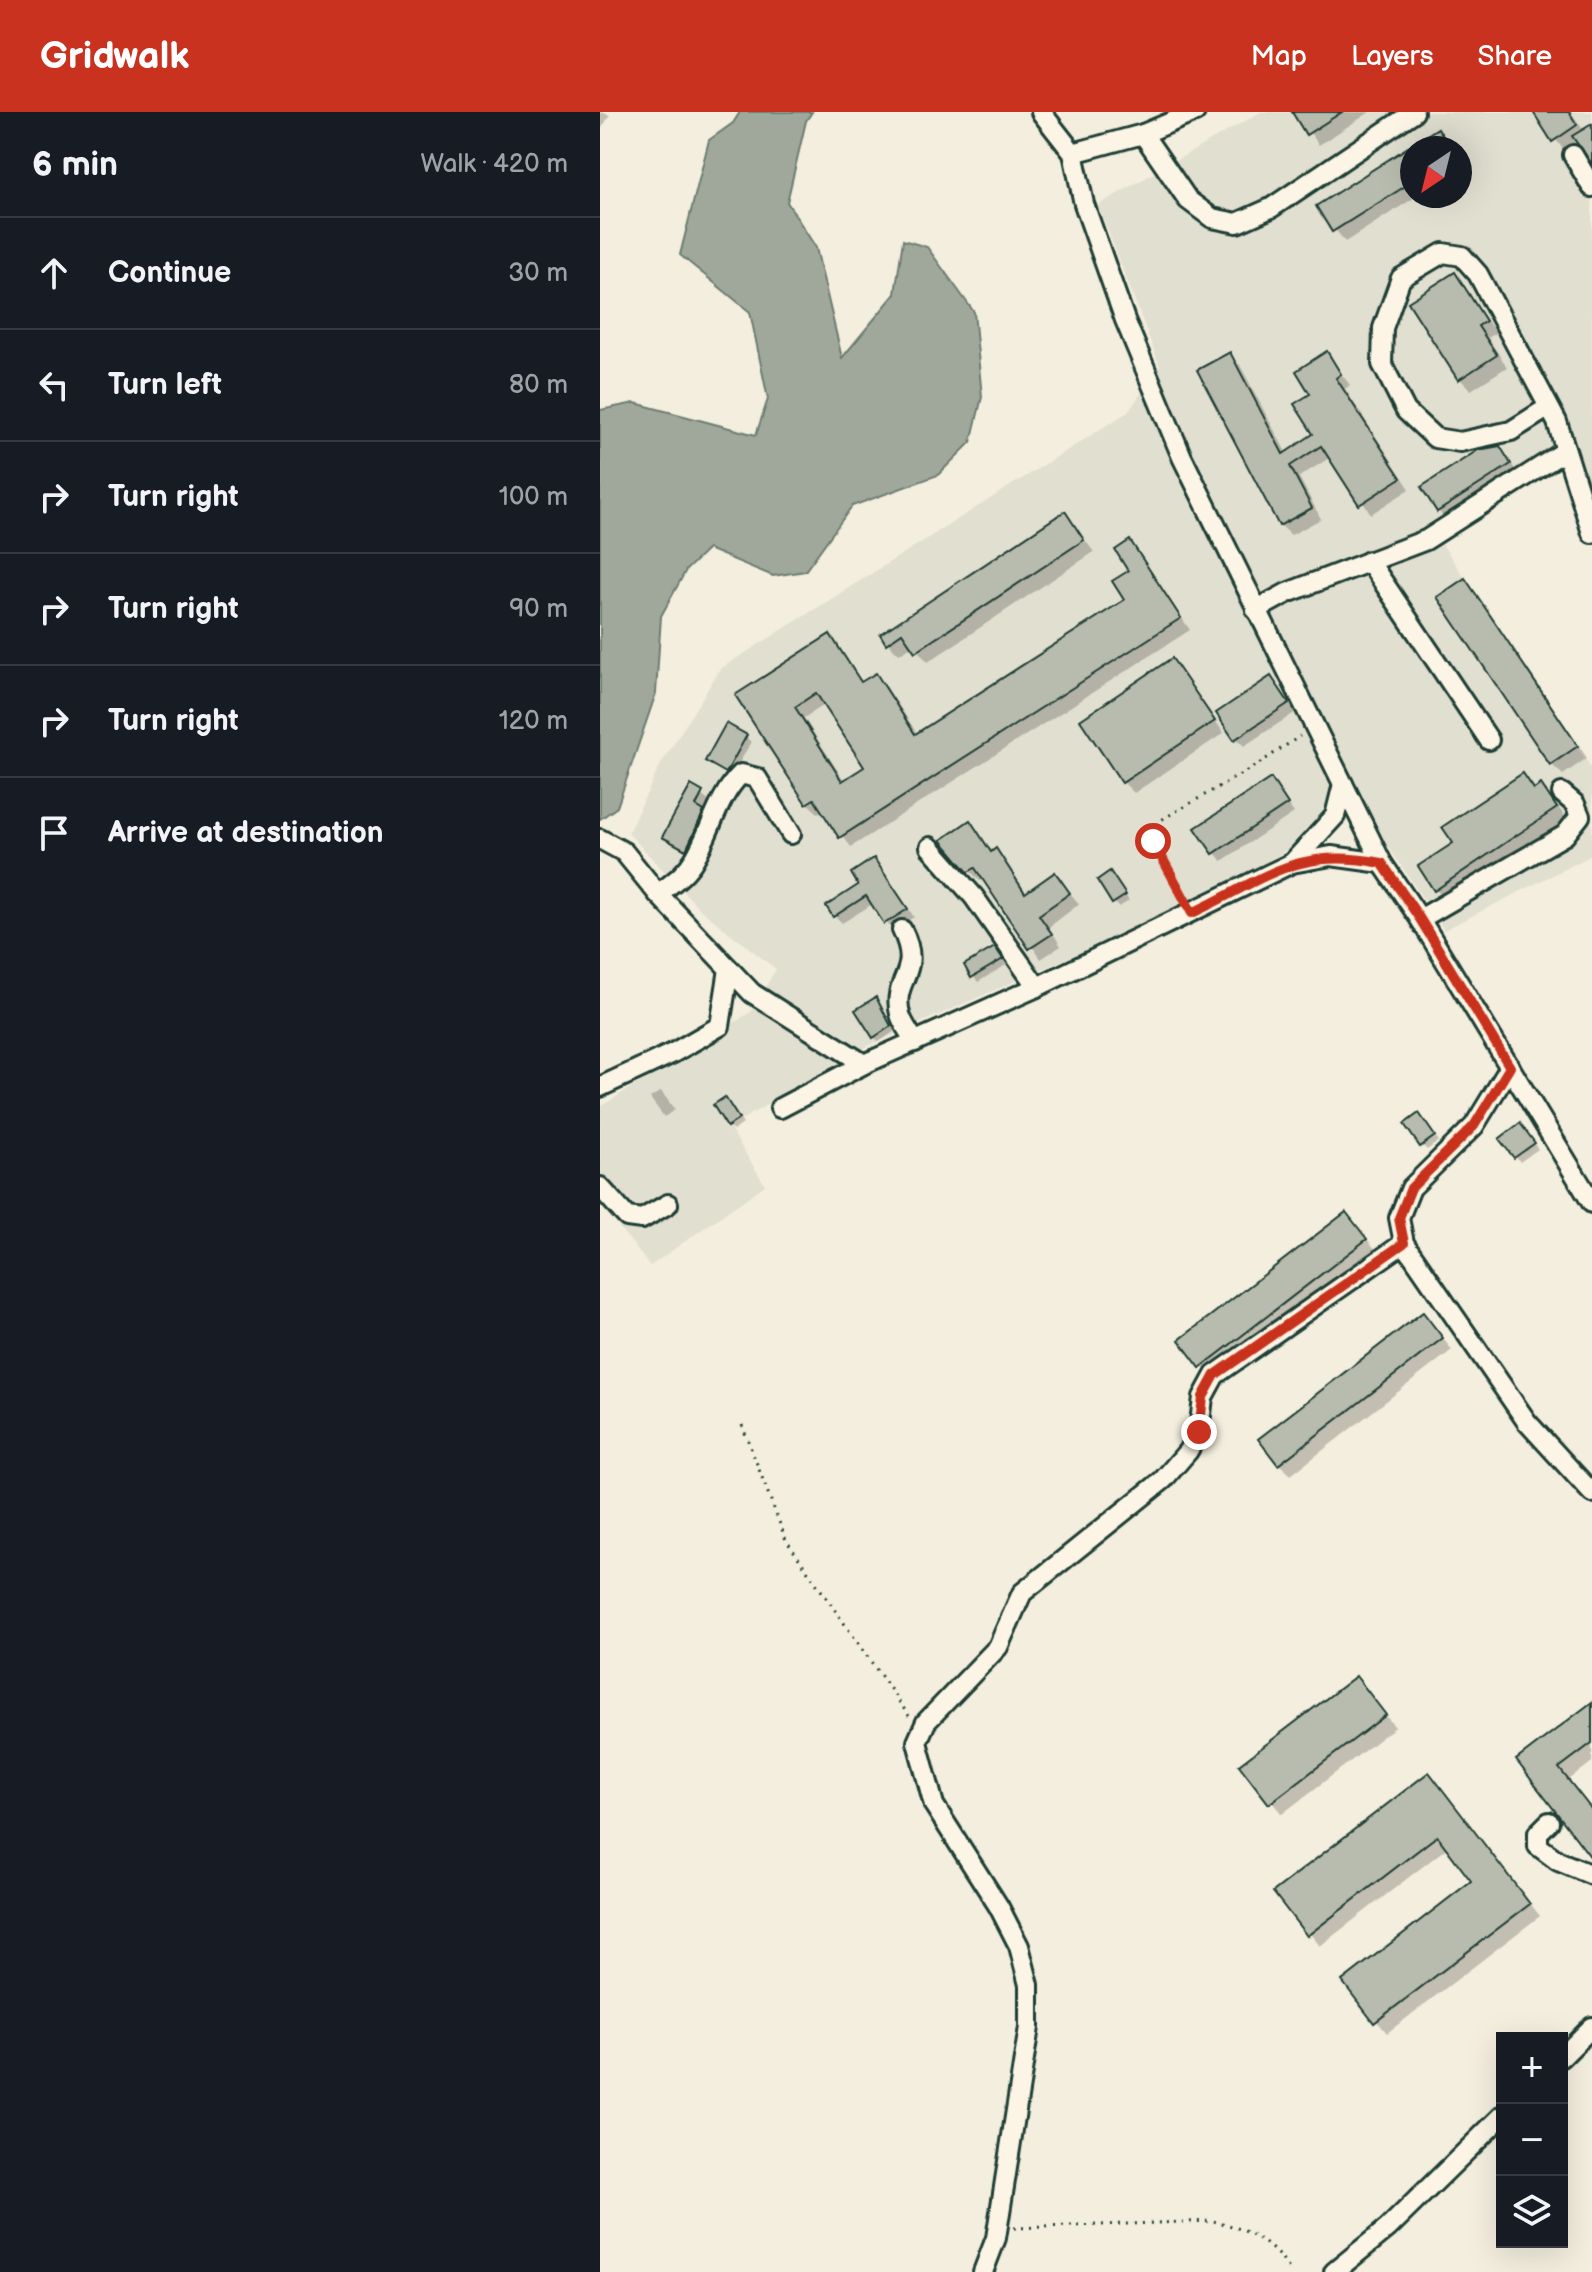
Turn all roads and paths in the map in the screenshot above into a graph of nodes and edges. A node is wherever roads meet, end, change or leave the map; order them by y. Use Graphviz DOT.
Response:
graph roads {
  1 [pos="1041,112"];
  2 [pos="1195,112"];
  3 [pos="1414,112"];
  4 [pos="1143,134"];
  5 [pos="1073,153"];
  6 [pos="1573,155"];
  7 [pos="1592,187"];
  8 [pos="1549,407"];
  9 [pos="1565,451"];
  10 [pos="1592,533"];
  11 [pos="1369,561"];
  12 [pos="1256,610"];
  13 [pos="1311,717"];
  14 [pos="1489,740"];
  15 [pos="1343,784"];
  16 [pos="1562,793"];
  17 [pos="791,834"];
  18 [pos="600,839"];
  19 [pos="930,847"];
  20 [pos="1292,863"];
  21 [pos="1382,863"];
  22 [pos="658,894"];
  23 [pos="1192,913"];
  24 [pos="1420,919"];
  25 [pos="902,930"];
  26 [pos="729,969"];
  27 [pos="1037,987"];
  28 [pos="915,1042"];
  29 [pos="864,1064"];
  30 [pos="1510,1067"];
  31 [pos="600,1087"];
  32 [pos="780,1108"];
  33 [pos="600,1187"];
  34 [pos="1592,1203"];
  35 [pos="668,1204"];
  36 [pos="1404,1243"];
  37 [pos="742,1425"];
  38 [pos="1592,1493"];
  39 [pos="917,1742"];
  40 [pos="1549,1822"];
  41 [pos="1592,1875"];
  42 [pos="1592,2027"];
  43 [pos="1568,2051"];
  44 [pos="1496,2122"];
  45 [pos="996,2238"];
  46 [pos="983,2272"];
  47 [pos="1291,2272"];
  48 [pos="1334,2272"];
  1 -- 5 [label="street"];
  2 -- 4 [label="street"];
  3 -- 4 [label="street"];
  4 -- 5 [label="street"];
  5 -- 12 [label="street"];
  6 -- 7 [label="street"];
  8 -- 8 [label="street"];
  8 -- 9 [label="street"];
  9 -- 10 [label="street"];
  9 -- 11 [label="street"];
  11 -- 12 [label="street"];
  11 -- 14 [label="street"];
  12 -- 13 [label="street"];
  13 -- 15 [label="street"];
  13 -- 23 [label="path"];
  15 -- 20 [label="street"];
  15 -- 21 [label="street"];
  16 -- 24 [label="street"];
  17 -- 22 [label="street"];
  18 -- 22 [label="street"];
  19 -- 27 [label="street"];
  20 -- 21 [label="street"];
  20 -- 23 [label="street"];
  21 -- 24 [label="street"];
  22 -- 26 [label="street"];
  23 -- 27 [label="street"];
  24 -- 30 [label="street"];
  25 -- 28 [label="street"];
  26 -- 29 [label="street"];
  26 -- 31 [label="street"];
  27 -- 28 [label="street"];
  28 -- 29 [label="street"];
  29 -- 32 [label="street"];
  30 -- 34 [label="street"];
  30 -- 36 [label="street"];
  33 -- 35 [label="street"];
  36 -- 38 [label="street"];
  36 -- 39 [label="street"];
  37 -- 39 [label="path"];
  39 -- 45 [label="street"];
  40 -- 41 [label="street"];
  42 -- 43 [label="street"];
  44 -- 48 [label="street"];
  45 -- 46 [label="street"];
  45 -- 47 [label="path"];
}
